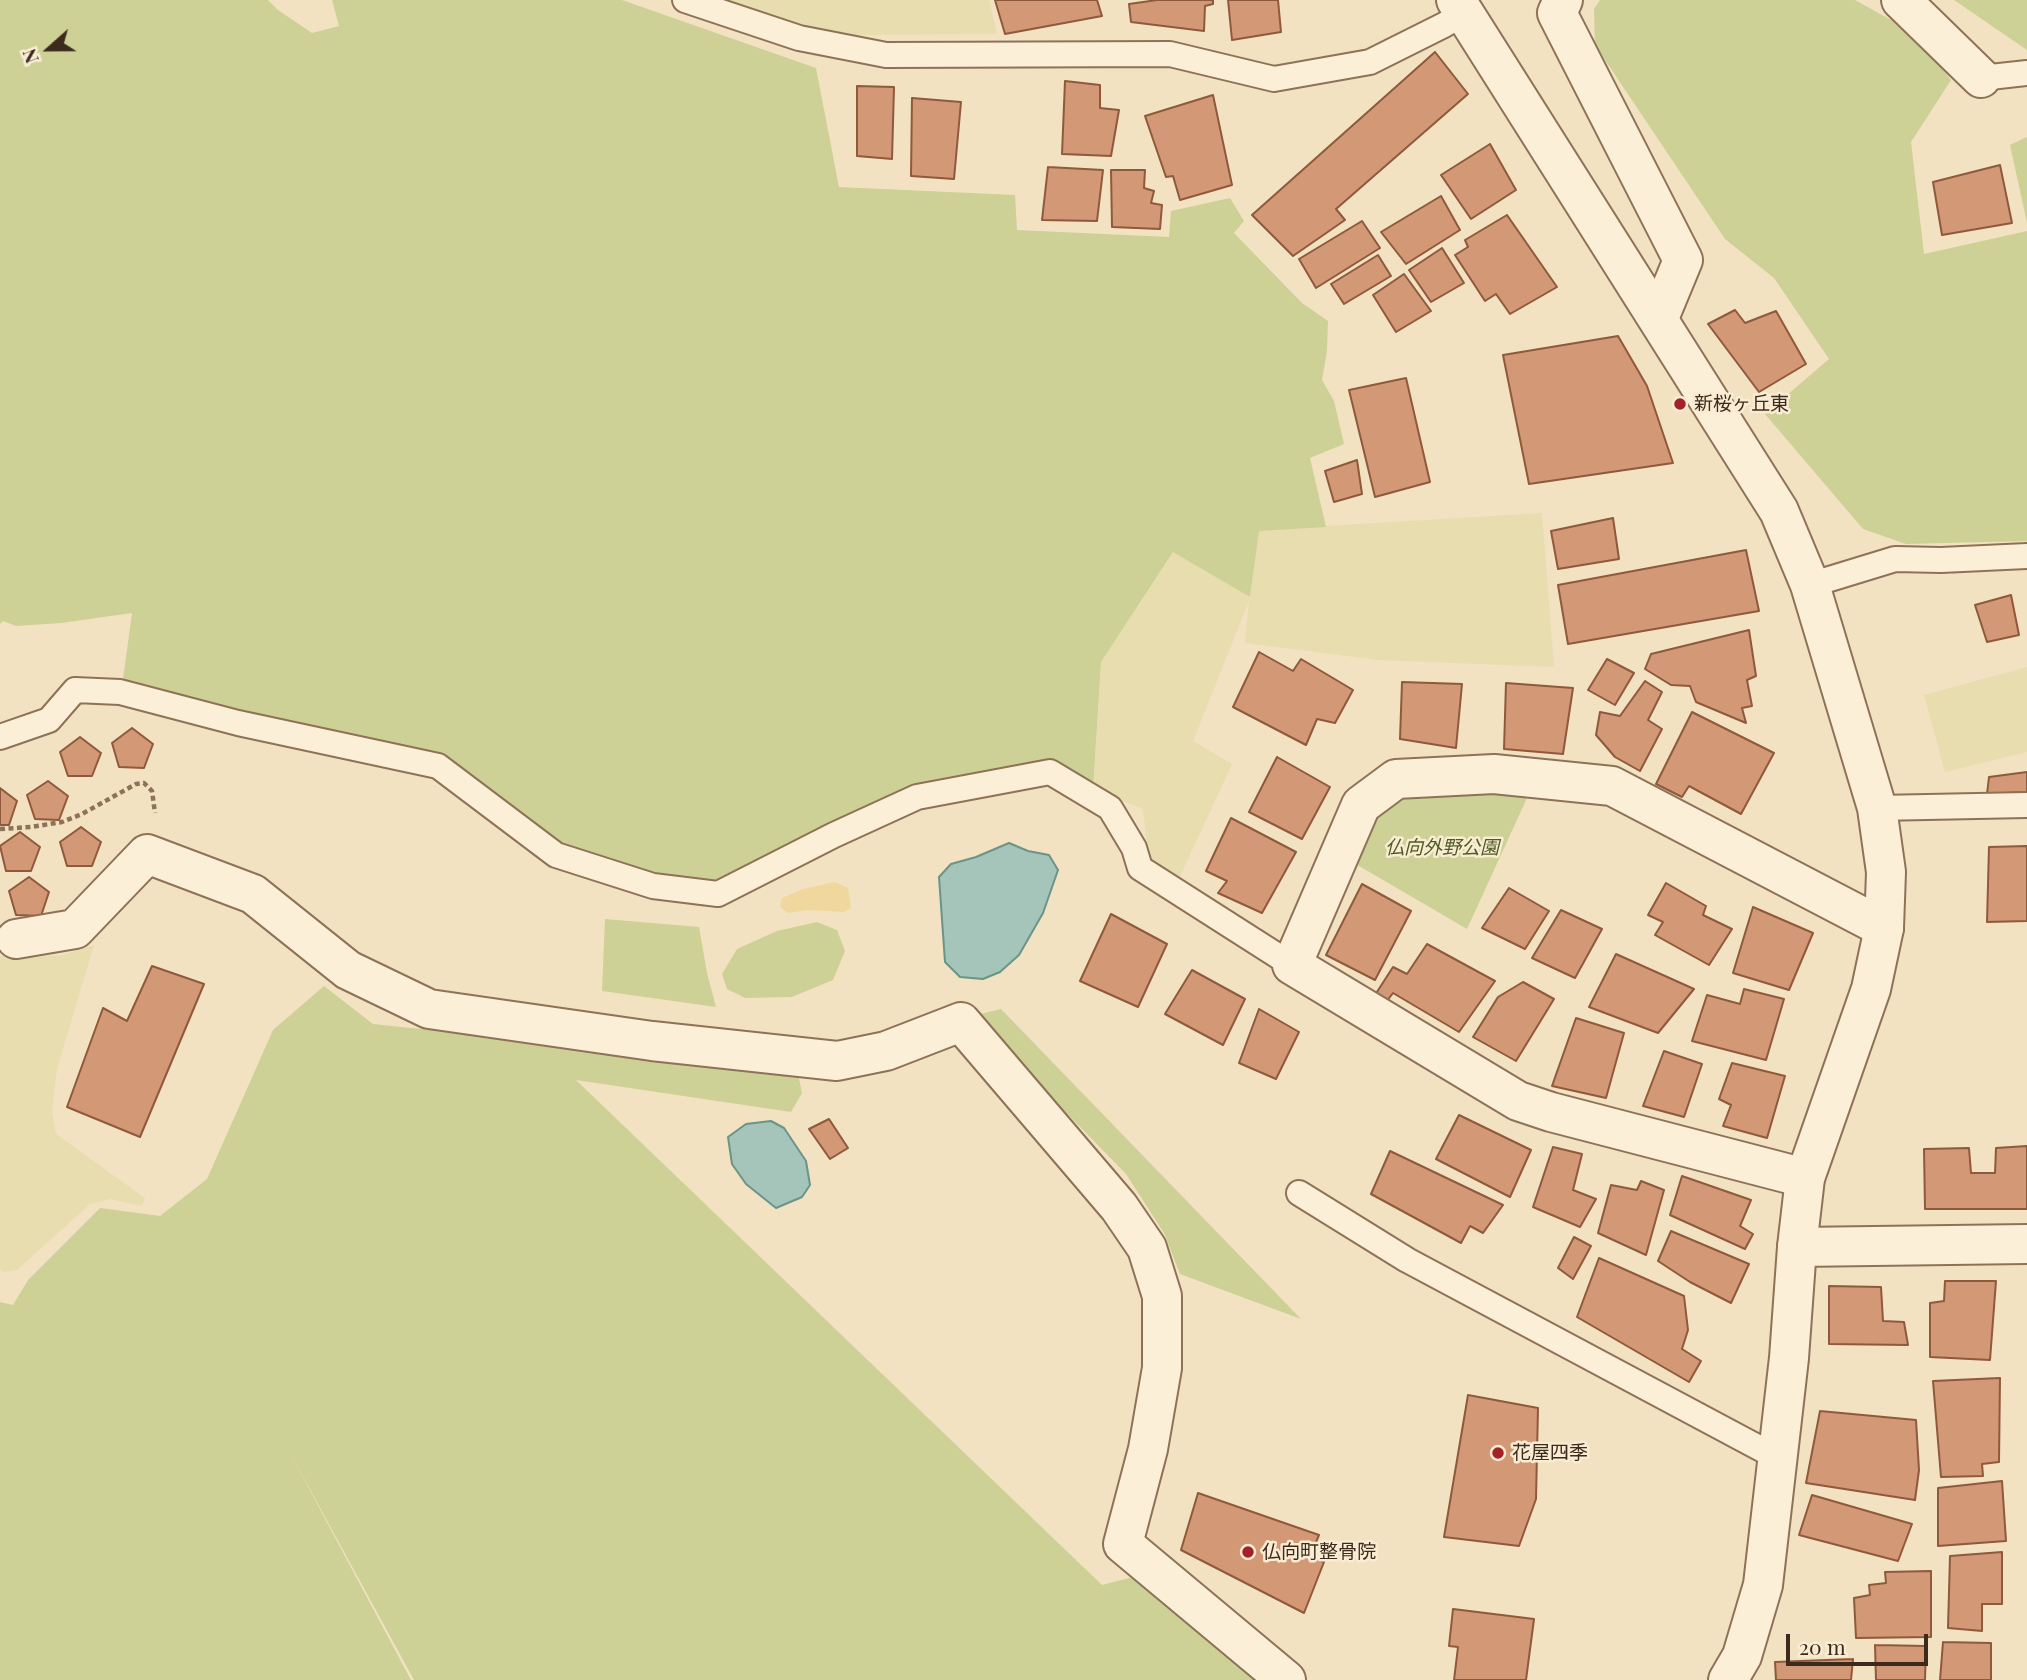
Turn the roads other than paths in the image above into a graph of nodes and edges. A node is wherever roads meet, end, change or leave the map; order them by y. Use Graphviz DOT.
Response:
graph roads {
  1 [pos="685,0"];
  2 [pos="1563,0"];
  3 [pos="1902,0"];
  4 [pos="1460,6"];
  5 [pos="2027,73"];
  6 [pos="1981,78"];
  7 [pos="1659,318"];
  8 [pos="2027,556"];
  9 [pos="1810,585"];
  10 [pos="0,737"];
  11 [pos="2027,805"];
  12 [pos="1877,808"];
  13 [pos="1884,928"];
  14 [pos="16,939"];
  15 [pos="1292,965"];
  16 [pos="1805,1178"];
  17 [pos="1299,1193"];
  18 [pos="2027,1244"];
  19 [pos="1797,1247"];
  20 [pos="1778,1458"];
  21 [pos="1286,1680"];
  22 [pos="1728,1680"];
  1 -- 4 [label="lane"];
  2 -- 7 [label="street"];
  3 -- 6 [label="street"];
  4 -- 7 [label="street"];
  5 -- 6 [label="lane"];
  7 -- 9 [label="street"];
  8 -- 9 [label="lane"];
  9 -- 12 [label="street"];
  10 -- 15 [label="lane"];
  11 -- 12 [label="lane"];
  12 -- 13 [label="street"];
  13 -- 15 [label="street"];
  13 -- 16 [label="street"];
  14 -- 21 [label="street"];
  15 -- 16 [label="street"];
  16 -- 19 [label="street"];
  17 -- 20 [label="lane"];
  18 -- 19 [label="street"];
  19 -- 20 [label="street"];
  20 -- 22 [label="street"];
}
